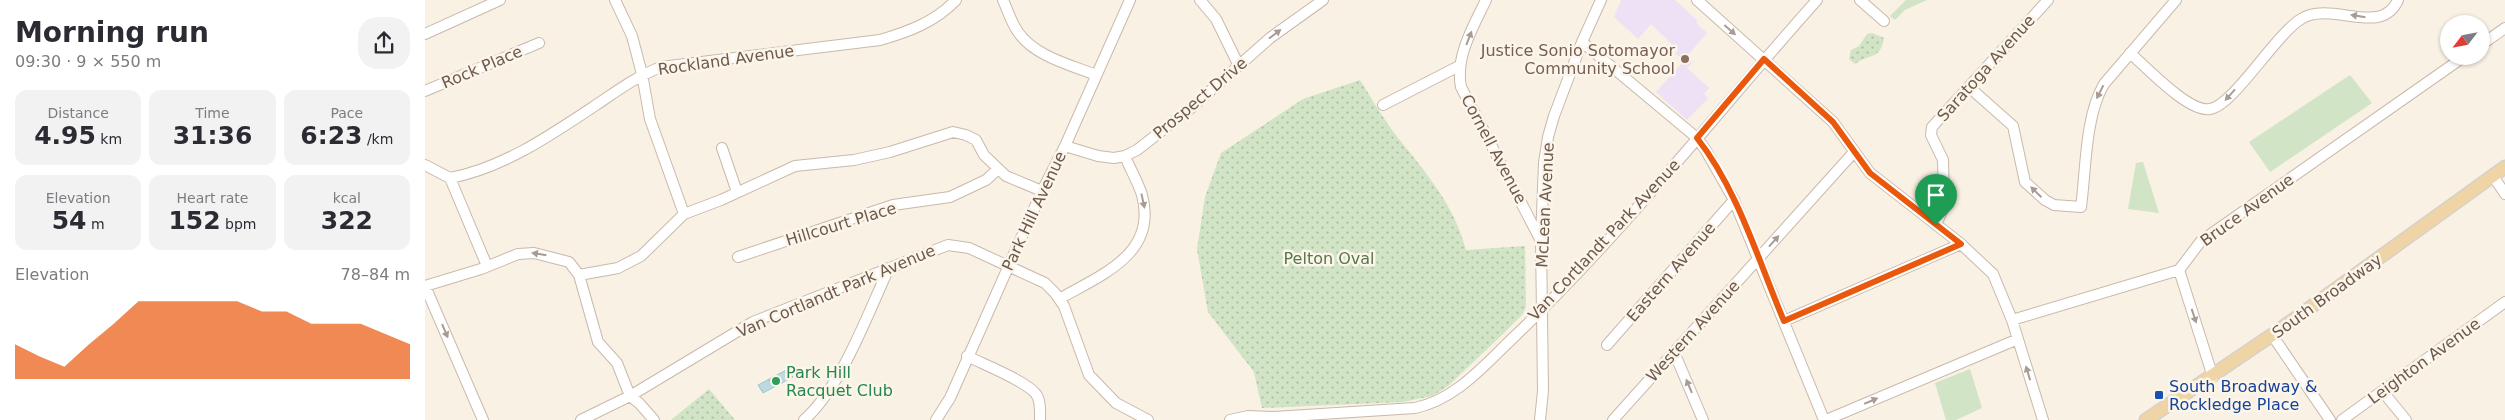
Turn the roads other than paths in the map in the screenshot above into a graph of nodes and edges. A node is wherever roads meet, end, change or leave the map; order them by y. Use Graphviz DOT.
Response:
graph roads {
  1 [pos="500,0"];
  2 [pos="615,0"];
  3 [pos="956,0"];
  4 [pos="1130,0"];
  5 [pos="1200,0"];
  6 [pos="1323,0"];
  7 [pos="1486,0"];
  8 [pos="1601,0"];
  9 [pos="1697,0"];
  10 [pos="1817,0"];
  11 [pos="1860,0"];
  12 [pos="2048,0"];
  13 [pos="2176,0"];
  14 [pos="2398,0"];
  15 [pos="1004,1"];
  16 [pos="1884,21"];
  17 [pos="2505,28"];
  18 [pos="425,34"];
  19 [pos="2490,38"];
  20 [pos="1581,42"];
  21 [pos="539,43"];
  22 [pos="2130,53"];
  23 [pos="1764,59"];
  24 [pos="2452,65"];
  25 [pos="1239,66"];
  26 [pos="1459,66"];
  27 [pos="642,74"];
  28 [pos="1096,75"];
  29 [pos="1969,87"];
  30 [pos="425,91"];
  31 [pos="1383,105"];
  32 [pos="1697,138"];
  33 [pos="1065,146"];
  34 [pos="722,148"];
  35 [pos="1854,152"];
  36 [pos="1125,156"];
  37 [pos="425,165"];
  38 [pos="2505,167"];
  39 [pos="997,170"];
  40 [pos="2493,176"];
  41 [pos="450,178"];
  42 [pos="1042,191"];
  43 [pos="737,192"];
  44 [pos="2505,194"];
  45 [pos="1734,200"];
  46 [pos="684,214"];
  47 [pos="1936,225"];
  48 [pos="1541,240"];
  49 [pos="1961,244"];
  50 [pos="738,257"];
  51 [pos="1758,259"];
  52 [pos="1009,265"];
  53 [pos="487,266"];
  54 [pos="889,268"];
  55 [pos="2179,270"];
  56 [pos="579,275"];
  57 [pos="425,286"];
  58 [pos="1059,299"];
  59 [pos="2505,302"];
  60 [pos="1543,309"];
  61 [pos="2012,320"];
  62 [pos="1784,321"];
  63 [pos="2272,335"];
  64 [pos="2018,339"];
  65 [pos="1607,344"];
  66 [pos="1674,352"];
  67 [pos="967,356"];
  68 [pos="2213,377"];
  69 [pos="2383,392"];
  70 [pos="630,396"];
  71 [pos="483,420"];
  72 [pos="581,420"];
  73 [pos="654,420"];
  74 [pos="804,420"];
  75 [pos="936,420"];
  76 [pos="1040,420"];
  77 [pos="1149,420"];
  78 [pos="1231,420"];
  79 [pos="1540,420"];
  80 [pos="1613,420"];
  81 [pos="1703,420"];
  82 [pos="1825,420"];
  83 [pos="2043,420"];
  84 [pos="2146,420"];
  85 [pos="2330,420"];
  86 [pos="2342,420"];
  87 [pos="2405,420"];
  1 -- 18 [label="street"];
  2 -- 27 [label="street"];
  3 -- 27 [label="street, Rockland Avenue"];
  4 -- 28 [label="street, Park Hill Avenue"];
  5 -- 25 [label="street"];
  25 -- 6 [label="street, Prospect Drive, one-way"];
  26 -- 7 [label="street, one-way"];
  8 -- 20 [label="street, McLean Avenue"];
  9 -- 23 [label="street, one-way"];
  10 -- 23 [label="street, Van Cortlandt Park Avenue"];
  11 -- 16 [label="street"];
  12 -- 29 [label="street, Saratoga Avenue"];
  13 -- 22 [label="street"];
  14 -- 22 [label="street, one-way"];
  15 -- 28 [label="street"];
  17 -- 19 [label="street"];
  20 -- 32 [label="street"];
  20 -- 48 [label="street, McLean Avenue"];
  21 -- 30 [label="street, Rock Place"];
  22 -- 29 [label="street, one-way"];
  23 -- 32 [label="street, Van Cortlandt Park Avenue"];
  23 -- 35 [label="street"];
  24 -- 55 [label="street, Bruce Avenue"];
  25 -- 36 [label="street, Prospect Drive"];
  26 -- 31 [label="street"];
  26 -- 48 [label="street, Cornell Avenue"];
  27 -- 41 [label="street, Rockland Avenue"];
  27 -- 46 [label="street"];
  28 -- 33 [label="street, Park Hill Avenue"];
  29 -- 47 [label="street, Saratoga Avenue"];
  32 -- 45 [label="street"];
  32 -- 60 [label="street, Van Cortlandt Park Avenue"];
  33 -- 36 [label="street"];
  33 -- 42 [label="street, Park Hill Avenue"];
  34 -- 43 [label="street"];
  35 -- 47 [label="street"];
  51 -- 35 [label="street, Western Avenue, one-way"];
  36 -- 58 [label="street, one-way"];
  37 -- 41 [label="street"];
  38 -- 40 [label="main road, South Broadway"];
  39 -- 42 [label="street"];
  39 -- 43 [label="street"];
  39 -- 50 [label="street, Hillcourt Place"];
  40 -- 44 [label="street"];
  40 -- 63 [label="main road, South Broadway"];
  41 -- 53 [label="street"];
  42 -- 52 [label="street, Park Hill Avenue"];
  43 -- 46 [label="street"];
  45 -- 51 [label="street"];
  45 -- 65 [label="street, Eastern Avenue"];
  46 -- 56 [label="street"];
  47 -- 49 [label="street"];
  48 -- 60 [label="street, McLean Avenue"];
  49 -- 61 [label="street"];
  49 -- 62 [label="street"];
  51 -- 62 [label="street"];
  51 -- 66 [label="street, Western Avenue"];
  52 -- 54 [label="street, Van Cortlandt Park Avenue"];
  52 -- 58 [label="street, Van Cortlandt Park Avenue"];
  52 -- 67 [label="street, Park Hill Avenue"];
  56 -- 53 [label="street, one-way"];
  53 -- 57 [label="street"];
  54 -- 70 [label="street, Van Cortlandt Park Avenue"];
  54 -- 74 [label="street"];
  55 -- 61 [label="street"];
  55 -- 68 [label="street, one-way"];
  56 -- 70 [label="street"];
  57 -- 71 [label="street, one-way"];
  58 -- 77 [label="street, Van Cortlandt Park Avenue"];
  59 -- 69 [label="street, Leighton Avenue"];
  60 -- 78 [label="street, Van Cortlandt Park Avenue"];
  60 -- 79 [label="street, McLean Avenue"];
  61 -- 64 [label="street"];
  62 -- 82 [label="street"];
  63 -- 68 [label="main road, South Broadway"];
  63 -- 85 [label="street"];
  82 -- 64 [label="street, one-way"];
  83 -- 64 [label="street, one-way"];
  66 -- 80 [label="street, Western Avenue"];
  81 -- 66 [label="street, one-way"];
  67 -- 75 [label="street, Park Hill Avenue"];
  67 -- 76 [label="street"];
  68 -- 84 [label="main road, South Broadway"];
  69 -- 86 [label="street, Leighton Avenue"];
  69 -- 87 [label="street"];
  70 -- 72 [label="street, Van Cortlandt Park Avenue"];
  70 -- 73 [label="street"];
}
